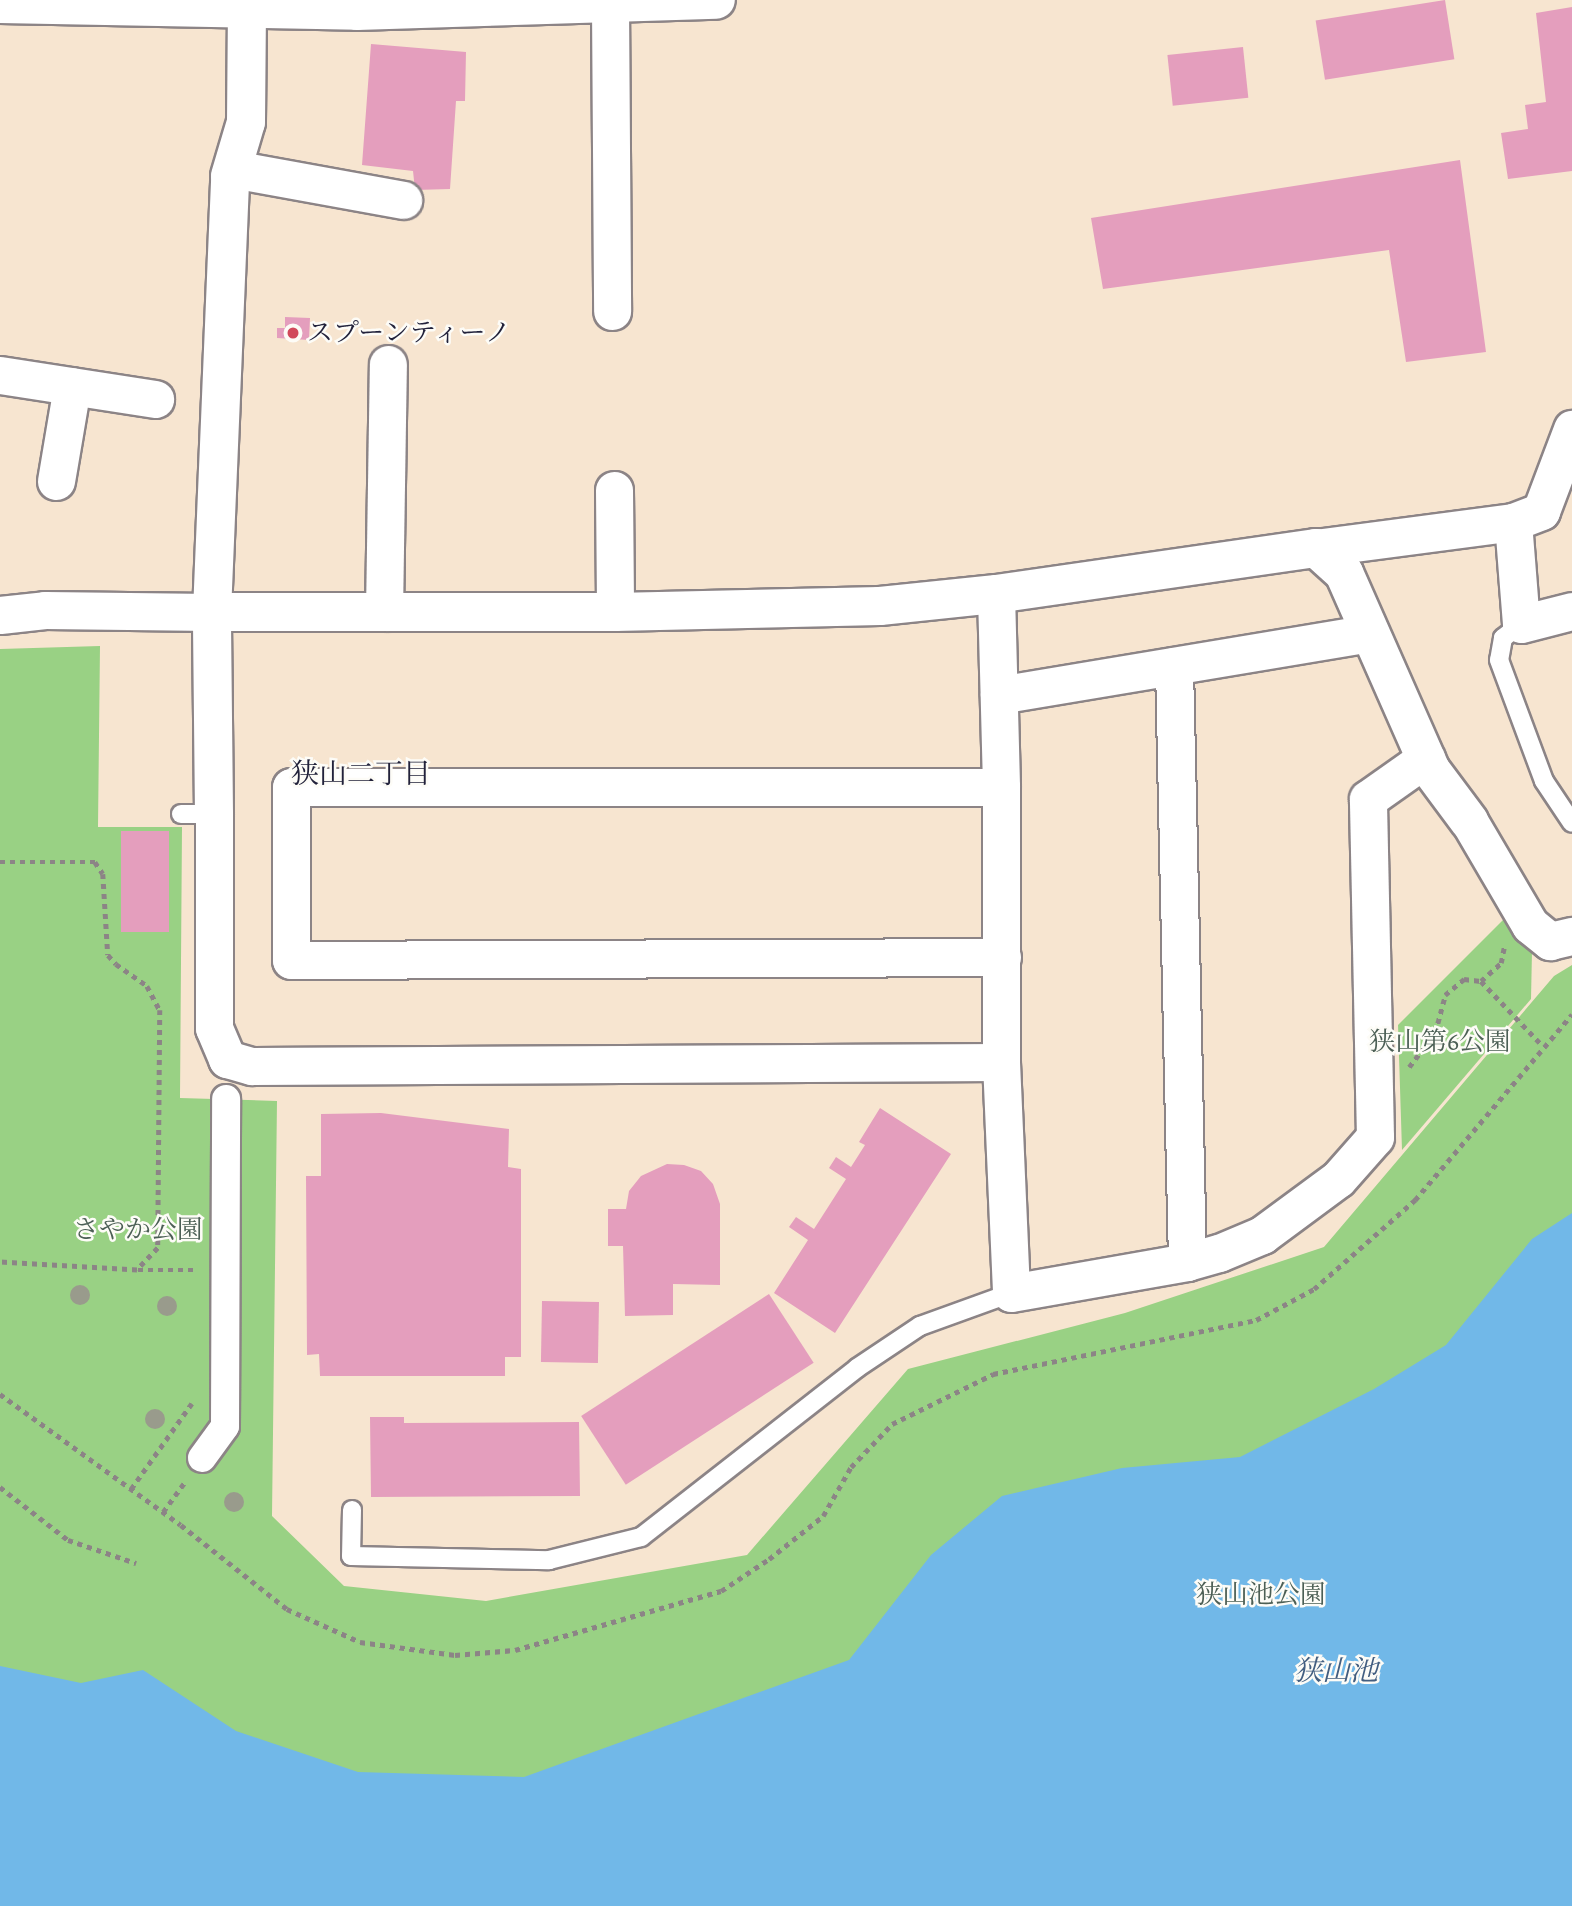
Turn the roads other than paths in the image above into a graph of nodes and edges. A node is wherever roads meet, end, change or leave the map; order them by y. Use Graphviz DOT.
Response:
graph roads {
  1 [pos="716,0"];
  2 [pos="0,4"];
  3 [pos="247,5"];
  4 [pos="610,5"];
  5 [pos="233,169"];
  6 [pos="403,200"];
  7 [pos="612,311"];
  8 [pos="388,364"];
  9 [pos="0,374"];
  10 [pos="72,386"];
  11 [pos="155,399"];
  12 [pos="1572,429"];
  13 [pos="56,481"];
  14 [pos="614,490"];
  15 [pos="1513,522"];
  16 [pos="1316,548"];
  17 [pos="996,594"];
  18 [pos="212,611"];
  19 [pos="1572,611"];
  20 [pos="384,612"];
  21 [pos="615,612"];
  22 [pos="0,615"];
  23 [pos="1521,624"];
  24 [pos="1370,633"];
  25 [pos="1174,666"];
  26 [pos="999,695"];
  27 [pos="1426,758"];
  28 [pos="1001,788"];
  29 [pos="197,814"];
  30 [pos="1469,821"];
  31 [pos="1572,822"];
  32 [pos="1572,936"];
  33 [pos="1002,957"];
  34 [pos="1001,1062"];
  35 [pos="226,1099"];
  36 [pos="1187,1262"];
  37 [pos="1011,1293"];
  38 [pos="202,1458"];
  39 [pos="352,1510"];
  1 -- 4 [label="street"];
  2 -- 3 [label="street"];
  3 -- 4 [label="street"];
  3 -- 5 [label="street"];
  4 -- 7 [label="street"];
  5 -- 6 [label="street"];
  5 -- 18 [label="street"];
  8 -- 20 [label="street"];
  9 -- 10 [label="street"];
  10 -- 11 [label="street"];
  10 -- 13 [label="street"];
  12 -- 15 [label="street"];
  14 -- 21 [label="street"];
  15 -- 16 [label="street"];
  15 -- 23 [label="street"];
  16 -- 17 [label="street"];
  16 -- 24 [label="street"];
  17 -- 21 [label="street"];
  17 -- 26 [label="street"];
  18 -- 20 [label="street"];
  18 -- 22 [label="street"];
  18 -- 29 [label="street"];
  19 -- 23 [label="street"];
  20 -- 21 [label="street"];
  23 -- 31 [label="lane"];
  24 -- 25 [label="street"];
  24 -- 27 [label="street"];
  25 -- 26 [label="street"];
  25 -- 36 [label="street"];
  26 -- 28 [label="street"];
  27 -- 30 [label="street"];
  27 -- 36 [label="street"];
  28 -- 33 [label="street"];
  28 -- 33 [label="street"];
  29 -- 34 [label="street"];
  30 -- 32 [label="street"];
  33 -- 34 [label="street"];
  34 -- 37 [label="street"];
  35 -- 38 [label="street"];
  36 -- 37 [label="street"];
  37 -- 39 [label="lane"];
}
